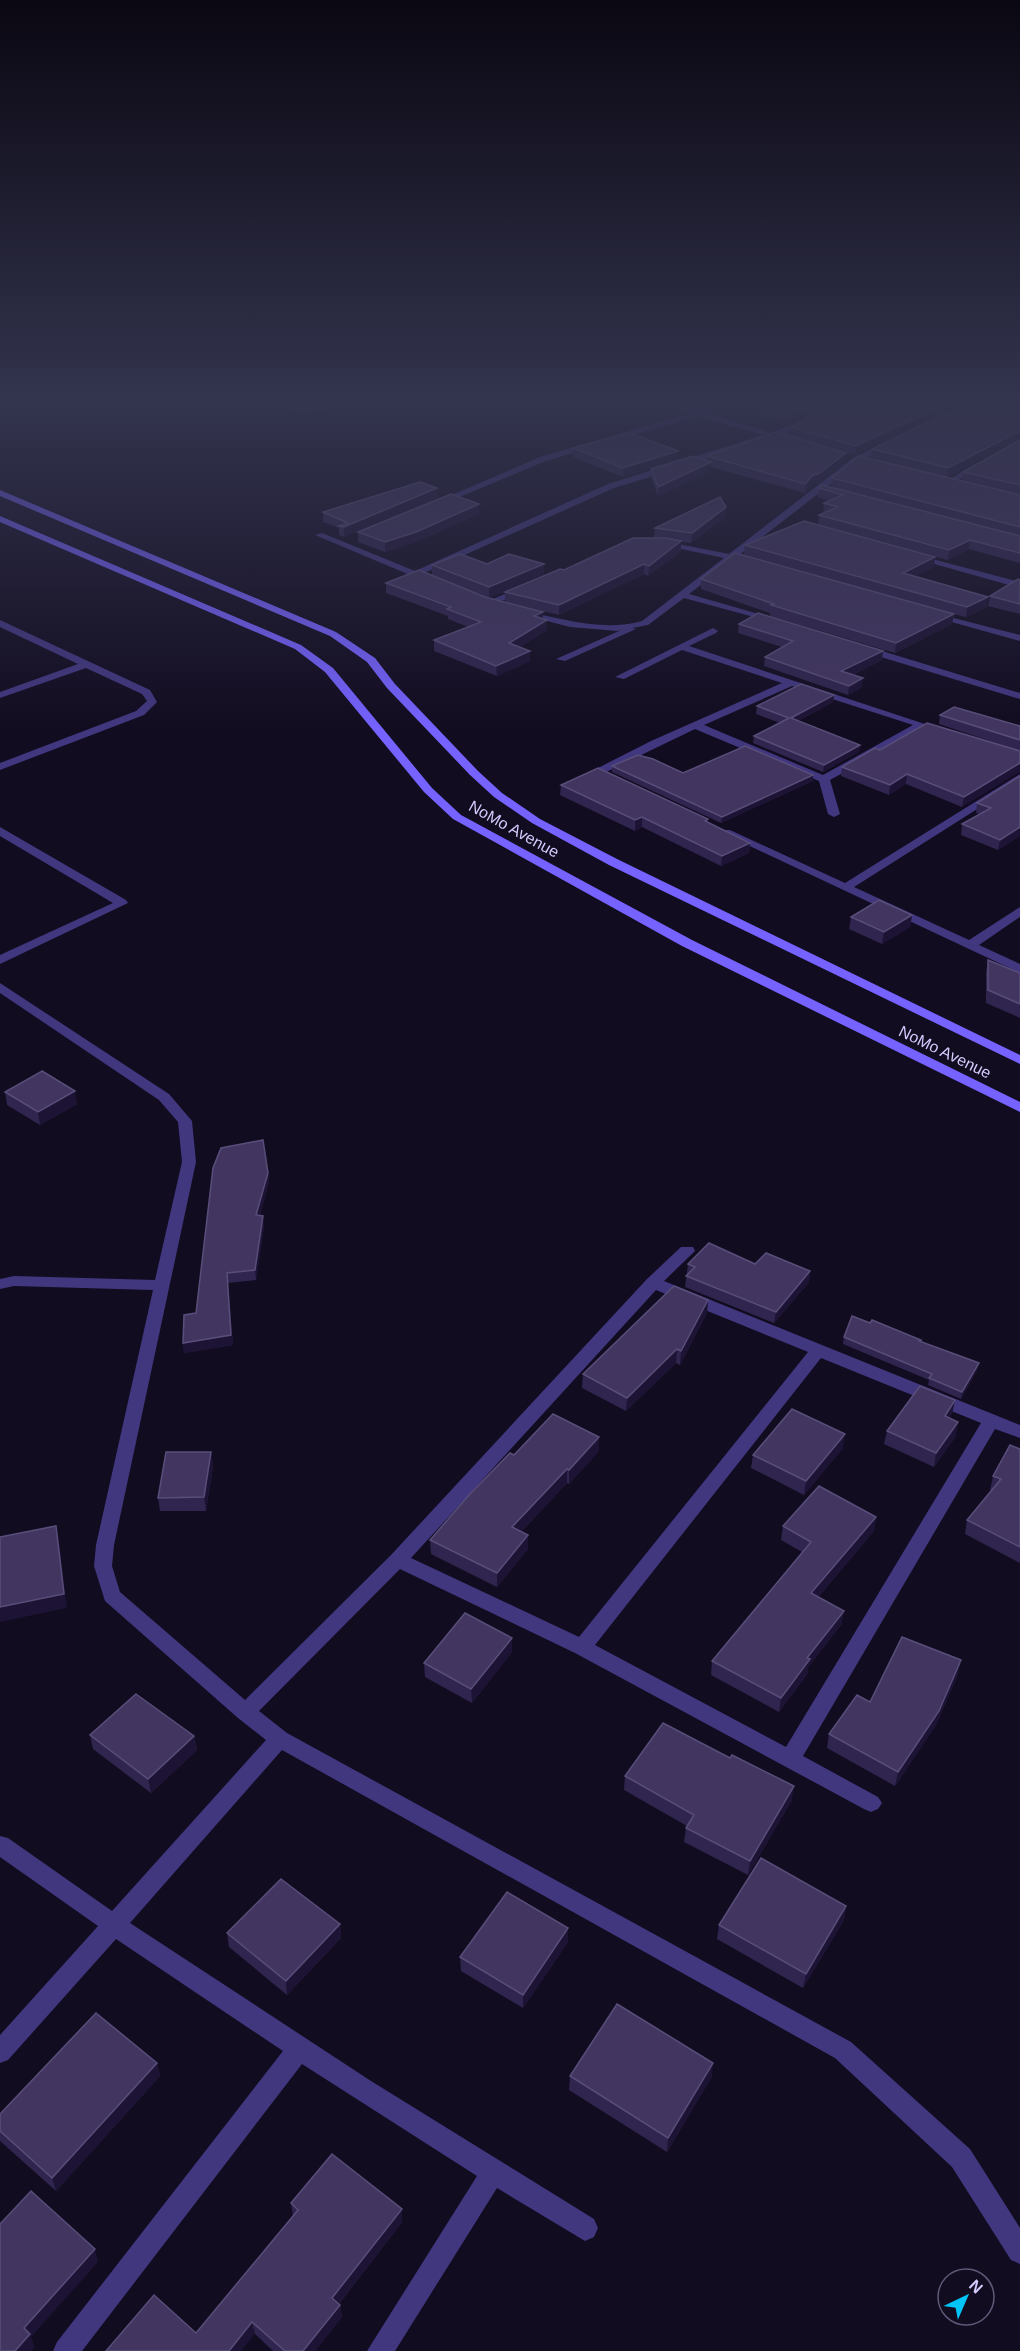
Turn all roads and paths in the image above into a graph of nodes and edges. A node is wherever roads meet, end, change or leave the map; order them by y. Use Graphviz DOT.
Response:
graph roads {
  1 [pos="39,510"];
  2 [pos="558,510"];
  3 [pos="791,510"];
  4 [pos="0,519"];
  5 [pos="780,519"];
  6 [pos="792,522"];
  7 [pos="319,535"];
  8 [pos="351,539"];
  9 [pos="647,541"];
  10 [pos="340,544"];
  11 [pos="906,553"];
  12 [pos="733,557"];
  13 [pos="744,560"];
  14 [pos="415,574"];
  15 [pos="436,582"];
  16 [pos="533,584"];
  17 [pos="1020,585"];
  18 [pos="684,595"];
  19 [pos="479,599"];
  20 [pos="489,603"];
  21 [pos="500,606"];
  22 [pos="511,610"];
  23 [pos="928,612"];
  24 [pos="785,625"];
  25 [pos="3,627"];
  26 [pos="631,629"];
  27 [pos="713,631"];
  28 [pos="1020,638"];
  29 [pos="852,645"];
  30 [pos="681,647"];
  31 [pos="561,659"];
  32 [pos="87,664"];
  33 [pos="620,677"];
  34 [pos="790,683"];
  35 [pos="0,695"];
  36 [pos="1020,696"];
  37 [pos="695,725"];
  38 [pos="921,725"];
  39 [pos="954,736"];
  40 [pos="0,767"];
  41 [pos="609,777"];
  42 [pos="1020,777"];
  43 [pos="824,779"];
  44 [pos="834,814"];
  45 [pos="716,827"];
  46 [pos="0,831"];
  47 [pos="846,887"];
  48 [pos="1020,911"];
  49 [pos="970,945"];
  50 [pos="0,960"];
  51 [pos="1020,969"];
  52 [pos="0,987"];
  53 [pos="1020,1060"];
  54 [pos="1020,1108"];
  55 [pos="687,1251"];
  56 [pos="653,1283"];
  57 [pos="0,1284"];
  58 [pos="161,1285"];
  59 [pos="817,1352"];
  60 [pos="992,1420"];
  61 [pos="1020,1432"];
  62 [pos="398,1560"];
  63 [pos="582,1647"];
  64 [pos="245,1712"];
  65 [pos="280,1739"];
  66 [pos="791,1758"];
  67 [pos="871,1803"];
  68 [pos="0,1845"];
  69 [pos="113,1925"];
  70 [pos="299,2049"];
  71 [pos="0,2052"];
  72 [pos="493,2173"];
  73 [pos="585,2228"];
  74 [pos="1020,2251"];
  75 [pos="66,2351"];
  76 [pos="380,2351"];
  1 -- 53 [label="main road, NoMo Avenue"];
  2 -- 14 [label="street"];
  3 -- 5 [label="street"];
  4 -- 54 [label="main road, NoMo Avenue"];
  5 -- 6 [label="street"];
  5 -- 12 [label="street"];
  7 -- 10 [label="street"];
  8 -- 10 [label="street"];
  9 -- 12 [label="street"];
  10 -- 14 [label="street"];
  11 -- 17 [label="street"];
  12 -- 13 [label="street"];
  12 -- 18 [label="street"];
  14 -- 15 [label="street"];
  16 -- 20 [label="street"];
  18 -- 24 [label="street"];
  18 -- 26 [label="street"];
  19 -- 20 [label="street"];
  20 -- 21 [label="street"];
  22 -- 26 [label="street"];
  23 -- 28 [label="street"];
  25 -- 32 [label="street"];
  26 -- 31 [label="street"];
  27 -- 30 [label="street"];
  29 -- 36 [label="street"];
  30 -- 33 [label="street"];
  30 -- 34 [label="street"];
  32 -- 35 [label="street"];
  32 -- 40 [label="street"];
  34 -- 37 [label="street"];
  34 -- 38 [label="street"];
  37 -- 41 [label="street"];
  37 -- 43 [label="street"];
  38 -- 39 [label="street"];
  38 -- 43 [label="street"];
  42 -- 47 [label="street"];
  43 -- 44 [label="street"];
  45 -- 47 [label="street"];
  46 -- 50 [label="street"];
  47 -- 49 [label="street"];
  48 -- 49 [label="street"];
  49 -- 51 [label="street"];
  52 -- 58 [label="street"];
  55 -- 56 [label="street"];
  56 -- 59 [label="street"];
  56 -- 62 [label="street"];
  57 -- 58 [label="street"];
  58 -- 64 [label="street"];
  59 -- 60 [label="street"];
  59 -- 63 [label="street"];
  60 -- 61 [label="street"];
  60 -- 66 [label="street"];
  62 -- 63 [label="street"];
  62 -- 64 [label="street"];
  63 -- 66 [label="street"];
  64 -- 65 [label="street"];
  65 -- 69 [label="street"];
  65 -- 74 [label="street"];
  66 -- 67 [label="street"];
  68 -- 69 [label="street"];
  69 -- 70 [label="street"];
  69 -- 71 [label="street"];
  70 -- 72 [label="street"];
  70 -- 75 [label="street"];
  72 -- 73 [label="street"];
  72 -- 76 [label="street"];
}
